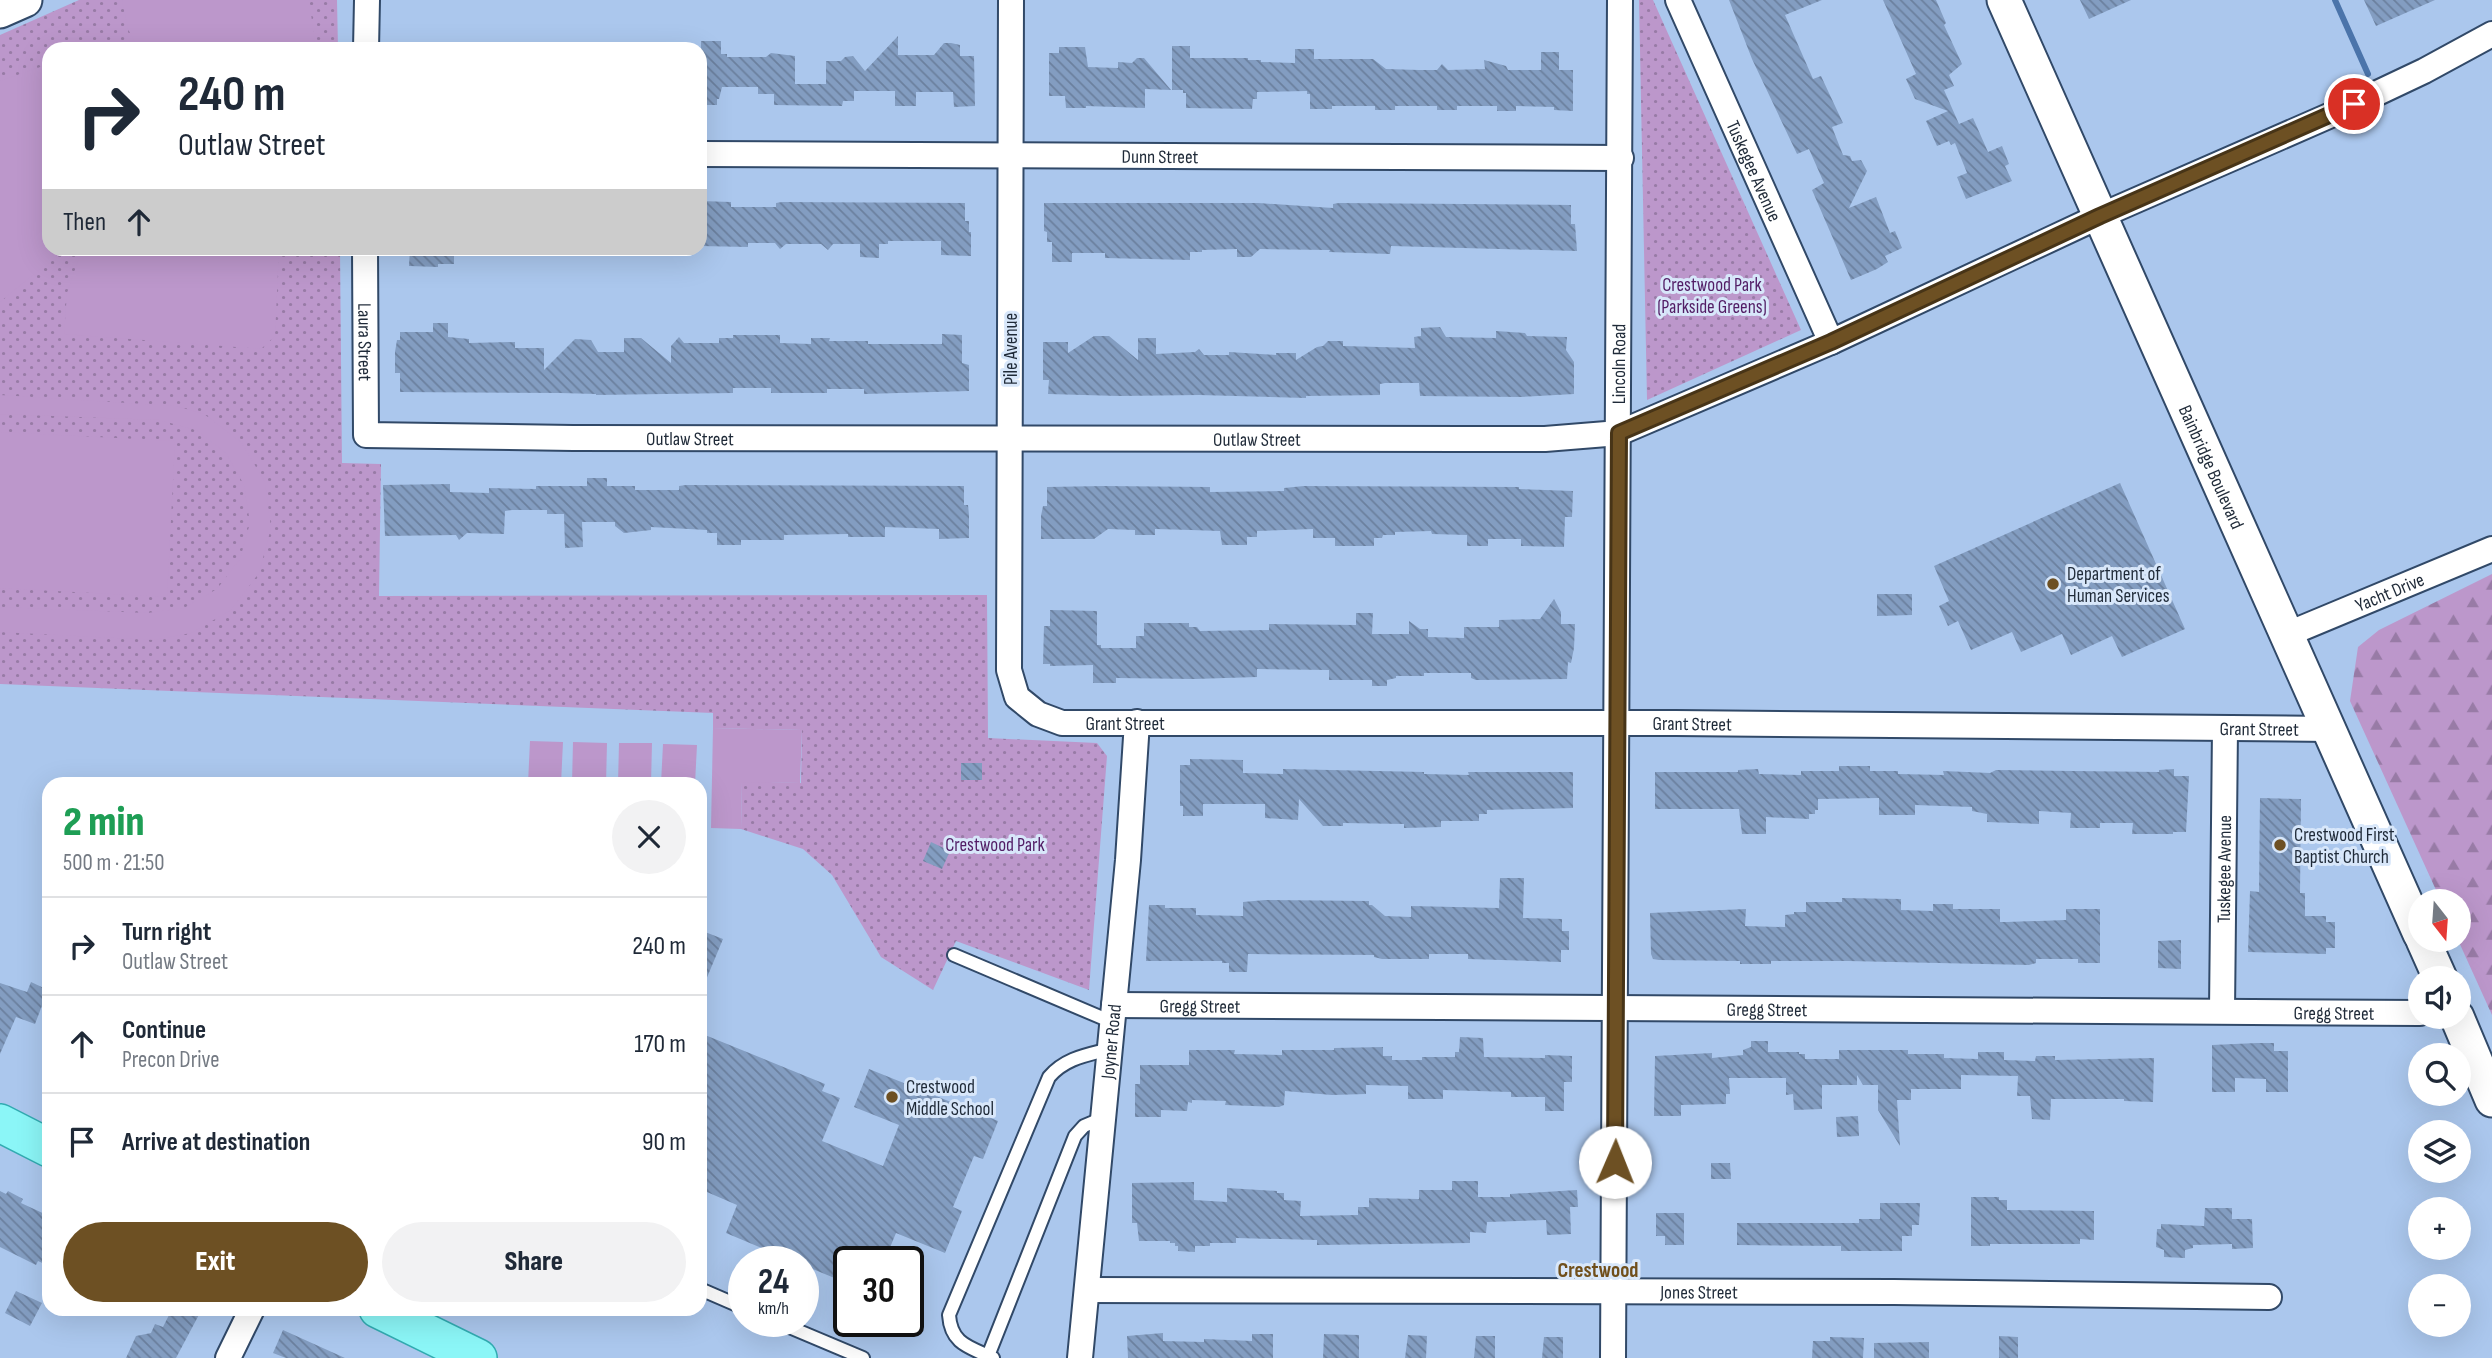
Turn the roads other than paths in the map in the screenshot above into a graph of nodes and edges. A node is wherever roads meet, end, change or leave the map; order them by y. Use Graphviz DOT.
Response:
graph roads {
  1 [pos="25,0"];
  2 [pos="367,0"];
  3 [pos="1011,0"];
  4 [pos="1620,0"];
  5 [pos="1678,0"];
  6 [pos="2004,0"];
  7 [pos="0,11"];
  8 [pos="2492,34"];
  9 [pos="366,42"];
  10 [pos="707,153"];
  11 [pos="1011,155"];
  12 [pos="1621,158"];
  13 [pos="2100,216"];
  14 [pos="365,256"];
  15 [pos="1831,342"];
  16 [pos="1619,433"];
  17 [pos="366,435"];
  18 [pos="1010,438"];
  19 [pos="2492,549"];
  20 [pos="2288,634"];
  21 [pos="1017,697"];
  22 [pos="1137,722"];
  23 [pos="1617,723"];
  24 [pos="2225,729"];
  25 [pos="2330,729"];
  26 [pos="2408,906"];
  27 [pos="954,956"];
  28 [pos="1616,1007"];
  29 [pos="2222,1011"];
  30 [pos="1113,1013"];
  31 [pos="2408,1013"];
  32 [pos="2462,1029"];
  33 [pos="1110,1049"];
  34 [pos="2492,1100"];
  35 [pos="1103,1118"];
  36 [pos="0,1123"];
  37 [pos="42,1144"];
  38 [pos="1087,1290"];
  39 [pos="1613,1291"];
  40 [pos="707,1293"];
  41 [pos="2269,1297"];
  42 [pos="728,1301"];
  43 [pos="249,1316"];
  44 [pos="393,1316"];
  45 [pos="813,1337"];
  46 [pos="991,1357"];
  47 [pos="228,1358"];
  48 [pos="478,1358"];
  49 [pos="863,1358"];
  50 [pos="1080,1358"];
  51 [pos="1613,1358"];
  1 -- 7 [label="main road"];
  2 -- 9 [label="street"];
  3 -- 11 [label="street, Pile Avenue"];
  4 -- 12 [label="street, Lincoln Road"];
  5 -- 15 [label="street, Tuskegee Avenue"];
  6 -- 13 [label="main road, Bainbridge Boulevard"];
  8 -- 13 [label="street, Outlaw Street"];
  10 -- 11 [label="street, Dunn Street"];
  11 -- 12 [label="street, Dunn Street"];
  11 -- 18 [label="street, Pile Avenue"];
  12 -- 16 [label="street, Lincoln Road"];
  13 -- 15 [label="street, Outlaw Street"];
  13 -- 20 [label="main road, Bainbridge Boulevard"];
  14 -- 17 [label="street, Laura Street"];
  15 -- 16 [label="street, Outlaw Street"];
  16 -- 18 [label="street, Outlaw Street"];
  16 -- 23 [label="street, Lincoln Road"];
  17 -- 18 [label="street, Outlaw Street"];
  18 -- 21 [label="street, Pile Avenue"];
  19 -- 20 [label="street, Yacht Drive"];
  20 -- 25 [label="main road, Bainbridge Boulevard"];
  21 -- 22 [label="street, Grant Street"];
  22 -- 23 [label="street, Grant Street"];
  22 -- 30 [label="street, Joyner Road"];
  23 -- 24 [label="street, Grant Street"];
  23 -- 28 [label="street, Lincoln Road"];
  24 -- 25 [label="street, Grant Street"];
  24 -- 29 [label="street, Tuskegee Avenue"];
  25 -- 26 [label="main road, Bainbridge Boulevard"];
  27 -- 30 [label="lane"];
  28 -- 29 [label="street, Gregg Street"];
  28 -- 30 [label="street, Gregg Street"];
  28 -- 39 [label="street, Lincoln Road"];
  29 -- 31 [label="street, Gregg Street"];
  30 -- 33 [label="street, Joyner Road"];
  32 -- 34 [label="main road"];
  33 -- 35 [label="street, Joyner Road"];
  33 -- 46 [label="lane"];
  35 -- 38 [label="street, Joyner Road"];
  35 -- 46 [label="lane"];
  36 -- 37 [label="main road"];
  38 -- 39 [label="street, Jones Street"];
  38 -- 50 [label="street, Joyner Road"];
  39 -- 41 [label="street, Jones Street"];
  39 -- 51 [label="street, Lincoln Road"];
  40 -- 42 [label="lane"];
  43 -- 47 [label="street"];
  44 -- 48 [label="main road"];
  45 -- 49 [label="lane"];
}
